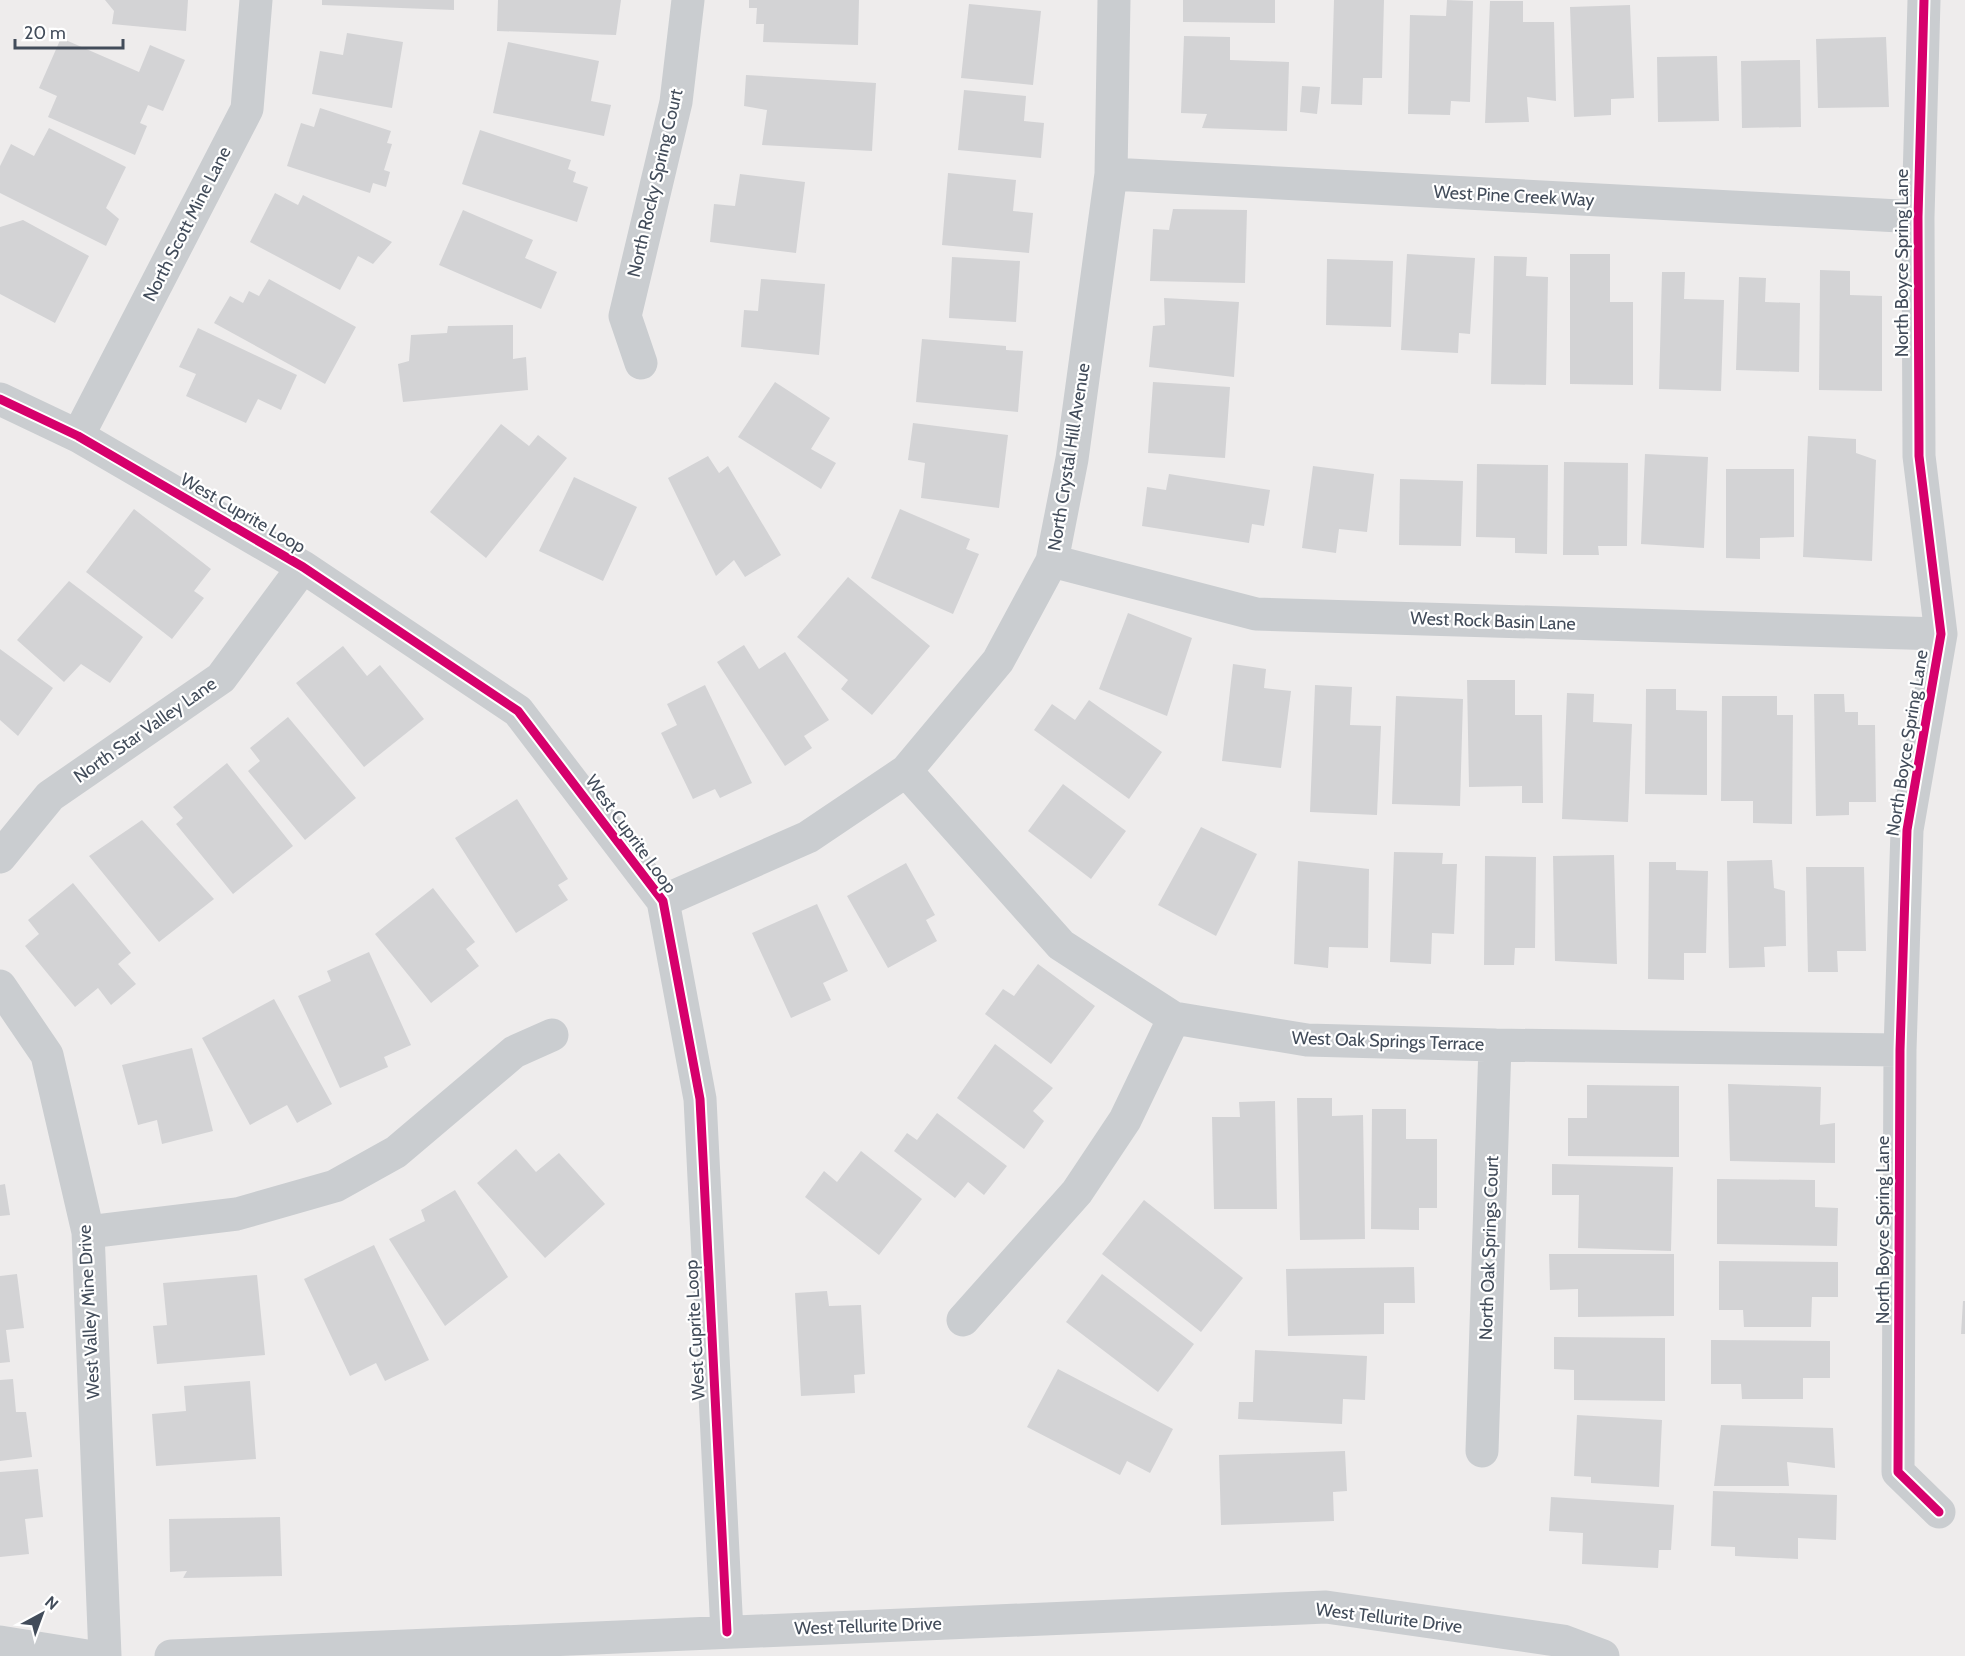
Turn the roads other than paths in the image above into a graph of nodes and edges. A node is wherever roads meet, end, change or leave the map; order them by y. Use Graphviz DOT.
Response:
graph roads {
  1 [pos="256,0"];
  2 [pos="688,0"];
  3 [pos="1114,0"];
  4 [pos="1924,0"];
  5 [pos="1110,174"];
  6 [pos="1917,217"];
  7 [pos="641,363"];
  8 [pos="0,399"];
  9 [pos="78,436"];
  10 [pos="1052,561"];
  11 [pos="303,567"];
  12 [pos="1941,634"];
  13 [pos="906,771"];
  14 [pos="0,857"];
  15 [pos="663,901"];
  16 [pos="0,986"];
  17 [pos="1174,1018"];
  18 [pos="552,1035"];
  19 [pos="1495,1046"];
  20 [pos="1900,1050"];
  21 [pos="88,1232"];
  22 [pos="963,1320"];
  23 [pos="1482,1451"];
  24 [pos="1939,1512"];
  25 [pos="727,1632"];
  26 [pos="0,1642"];
  27 [pos="1574,1648"];
  28 [pos="87,1656"];
  29 [pos="105,1656"];
  30 [pos="171,1656"];
  31 [pos="1603,1656"];
  1 -- 9 [label="street, North Scott Mine Lane"];
  2 -- 7 [label="street, North Rocky Spring Court"];
  3 -- 5 [label="street, North Crystal Hill Avenue"];
  4 -- 6 [label="street, North Boyce Spring Lane"];
  5 -- 6 [label="street, West Pine Creek Way"];
  5 -- 10 [label="street, North Crystal Hill Avenue"];
  6 -- 12 [label="street, North Boyce Spring Lane"];
  8 -- 9 [label="street, West Cuprite Loop"];
  9 -- 11 [label="street, West Cuprite Loop"];
  10 -- 12 [label="street, West Rock Basin Lane"];
  10 -- 13 [label="street, North Crystal Hill Avenue"];
  11 -- 14 [label="street, North Star Valley Lane"];
  11 -- 15 [label="street, West Cuprite Loop"];
  12 -- 20 [label="street, North Boyce Spring Lane"];
  13 -- 15 [label="street, North Crystal Hill Avenue"];
  13 -- 17 [label="street, West Oak Springs Terrace"];
  15 -- 25 [label="street, West Cuprite Loop"];
  16 -- 21 [label="street, West Valley Mine Drive"];
  17 -- 19 [label="street, West Oak Springs Terrace"];
  17 -- 22 [label="street"];
  18 -- 21 [label="street"];
  19 -- 20 [label="street, West Oak Springs Terrace"];
  19 -- 23 [label="street, North Oak Springs Court"];
  20 -- 24 [label="street, North Boyce Spring Lane"];
  21 -- 29 [label="street, West Valley Mine Drive"];
  25 -- 27 [label="street, West Tellurite Drive"];
  25 -- 30 [label="street, West Tellurite Drive"];
  26 -- 28 [label="street"];
  27 -- 31 [label="street, West Tellurite Drive"];
}
